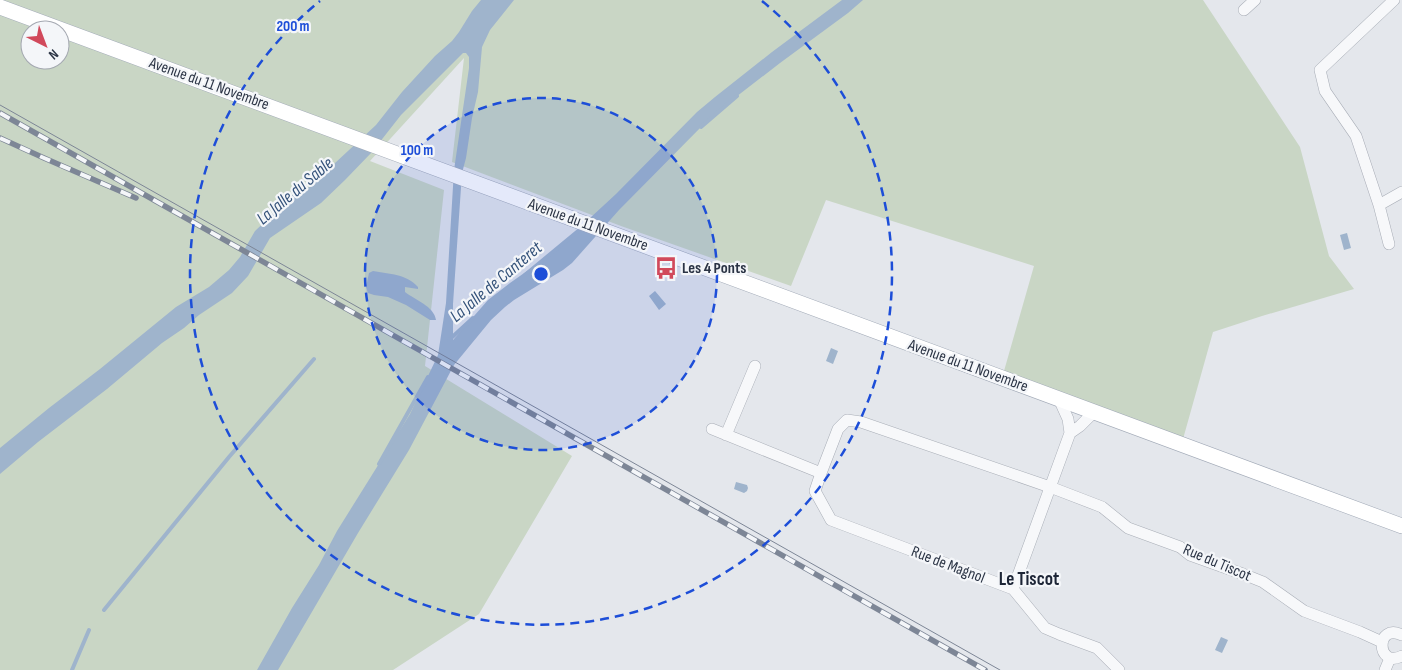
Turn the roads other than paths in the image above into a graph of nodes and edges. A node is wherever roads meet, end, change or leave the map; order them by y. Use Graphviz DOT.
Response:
graph roads {
  1 [pos="1255,0"];
  2 [pos="1394,0"];
  3 [pos="1398,0"];
  4 [pos="1402,4"];
  5 [pos="0,7"];
  6 [pos="1244,10"];
  7 [pos="1402,192"];
  8 [pos="1379,205"];
  9 [pos="1389,244"];
  10 [pos="755,366"];
  11 [pos="1059,399"];
  12 [pos="1094,412"];
  13 [pos="712,429"];
  14 [pos="1070,433"];
  15 [pos="726,435"];
  16 [pos="822,473"];
  17 [pos="1050,487"];
  18 [pos="1402,526"];
  19 [pos="1013,589"];
  20 [pos="1402,635"];
  21 [pos="1382,642"];
  22 [pos="1402,656"];
  23 [pos="1390,658"];
  24 [pos="1119,670"];
  25 [pos="1385,670"];
  1 -- 6 [label="street"];
  2 -- 8 [label="street"];
  3 -- 4 [label="street"];
  5 -- 11 [label="main road, Avenue du 11 Novembre"];
  7 -- 8 [label="street"];
  8 -- 9 [label="street"];
  10 -- 15 [label="street"];
  11 -- 12 [label="main road, Avenue du 11 Novembre"];
  11 -- 14 [label="street"];
  12 -- 14 [label="street"];
  12 -- 18 [label="main road, Avenue du 11 Novembre"];
  13 -- 15 [label="street"];
  14 -- 17 [label="street"];
  15 -- 16 [label="street"];
  16 -- 17 [label="street, Rue de Magnol"];
  16 -- 19 [label="street, Rue de Magnol"];
  17 -- 19 [label="street"];
  17 -- 21 [label="street, Rue du Tiscot"];
  19 -- 24 [label="street"];
  20 -- 21 [label="street"];
  21 -- 23 [label="street"];
  22 -- 23 [label="street"];
  23 -- 25 [label="street"];
}
